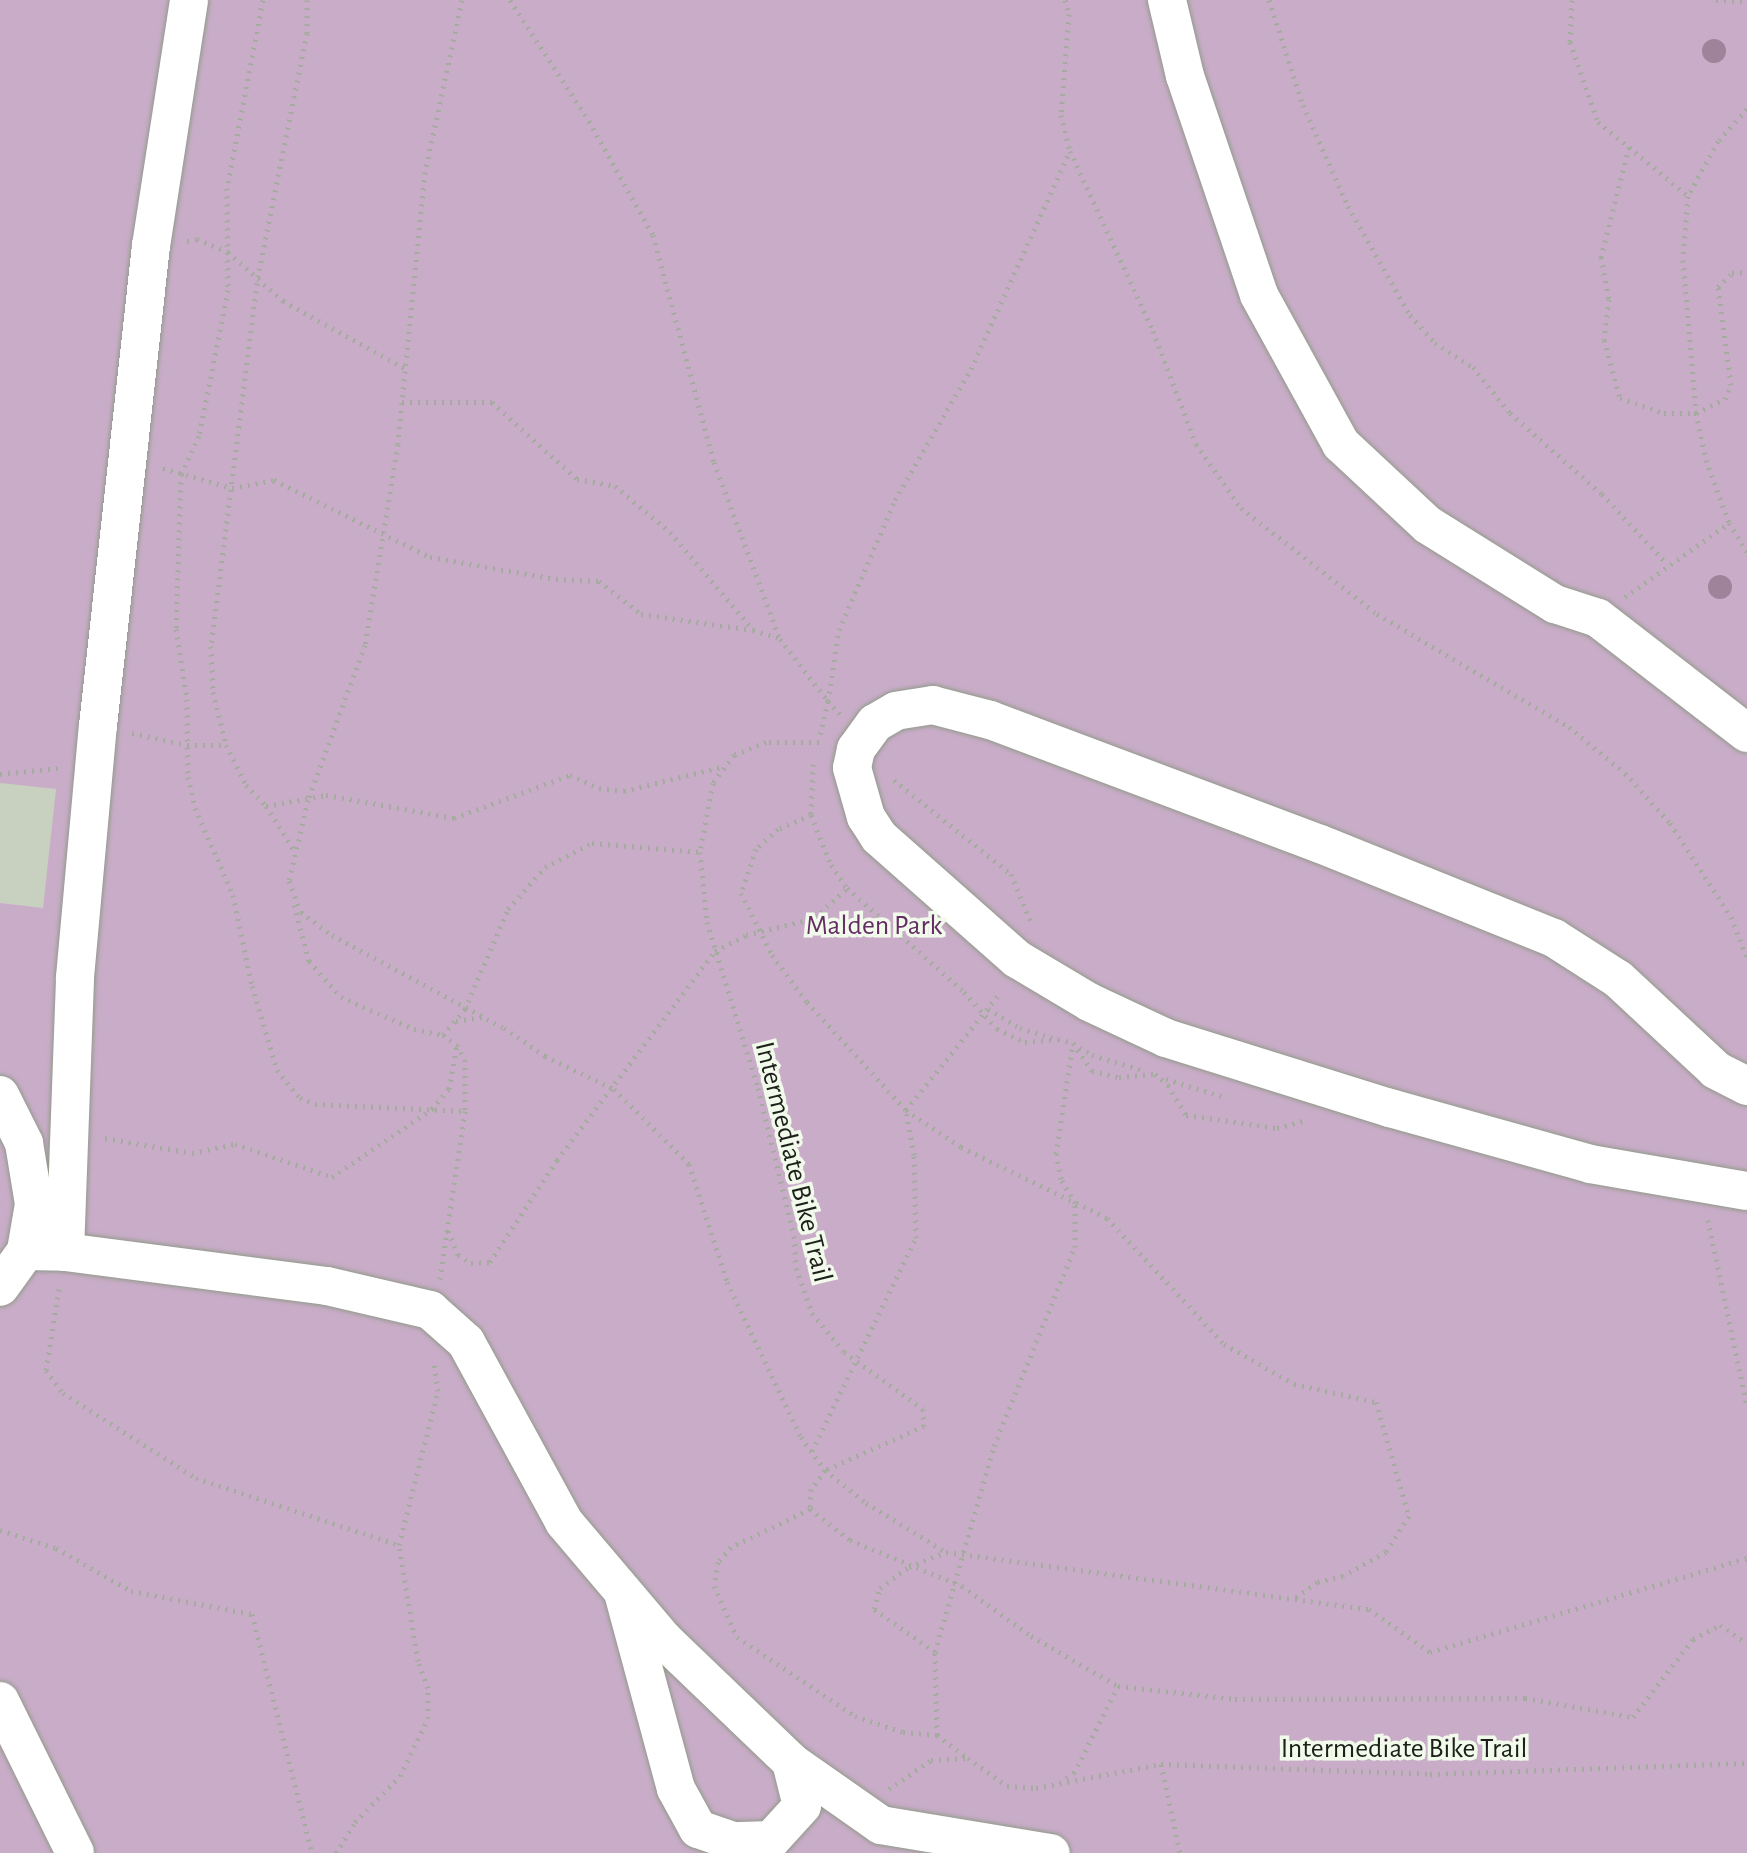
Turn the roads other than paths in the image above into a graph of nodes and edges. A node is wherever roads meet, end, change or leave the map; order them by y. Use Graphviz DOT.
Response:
graph roads {
  1 [pos="189,0"];
  2 [pos="1167,0"];
  3 [pos="1747,733"];
  4 [pos="1747,1086"];
  5 [pos="0,1095"];
  6 [pos="1747,1191"];
  7 [pos="26,1251"];
  8 [pos="65,1252"];
  9 [pos="0,1287"];
  10 [pos="623,1592"];
  11 [pos="0,1701"];
  12 [pos="791,1762"];
  13 [pos="75,1853"];
  14 [pos="1051,1853"];
  1 -- 8 [label="lane"];
  2 -- 3 [label="lane"];
  4 -- 6 [label="lane"];
  5 -- 7 [label="lane"];
  7 -- 8 [label="lane"];
  7 -- 9 [label="lane"];
  8 -- 10 [label="lane"];
  10 -- 12 [label="lane"];
  10 -- 12 [label="lane"];
  11 -- 13 [label="lane"];
  12 -- 14 [label="lane"];
}
